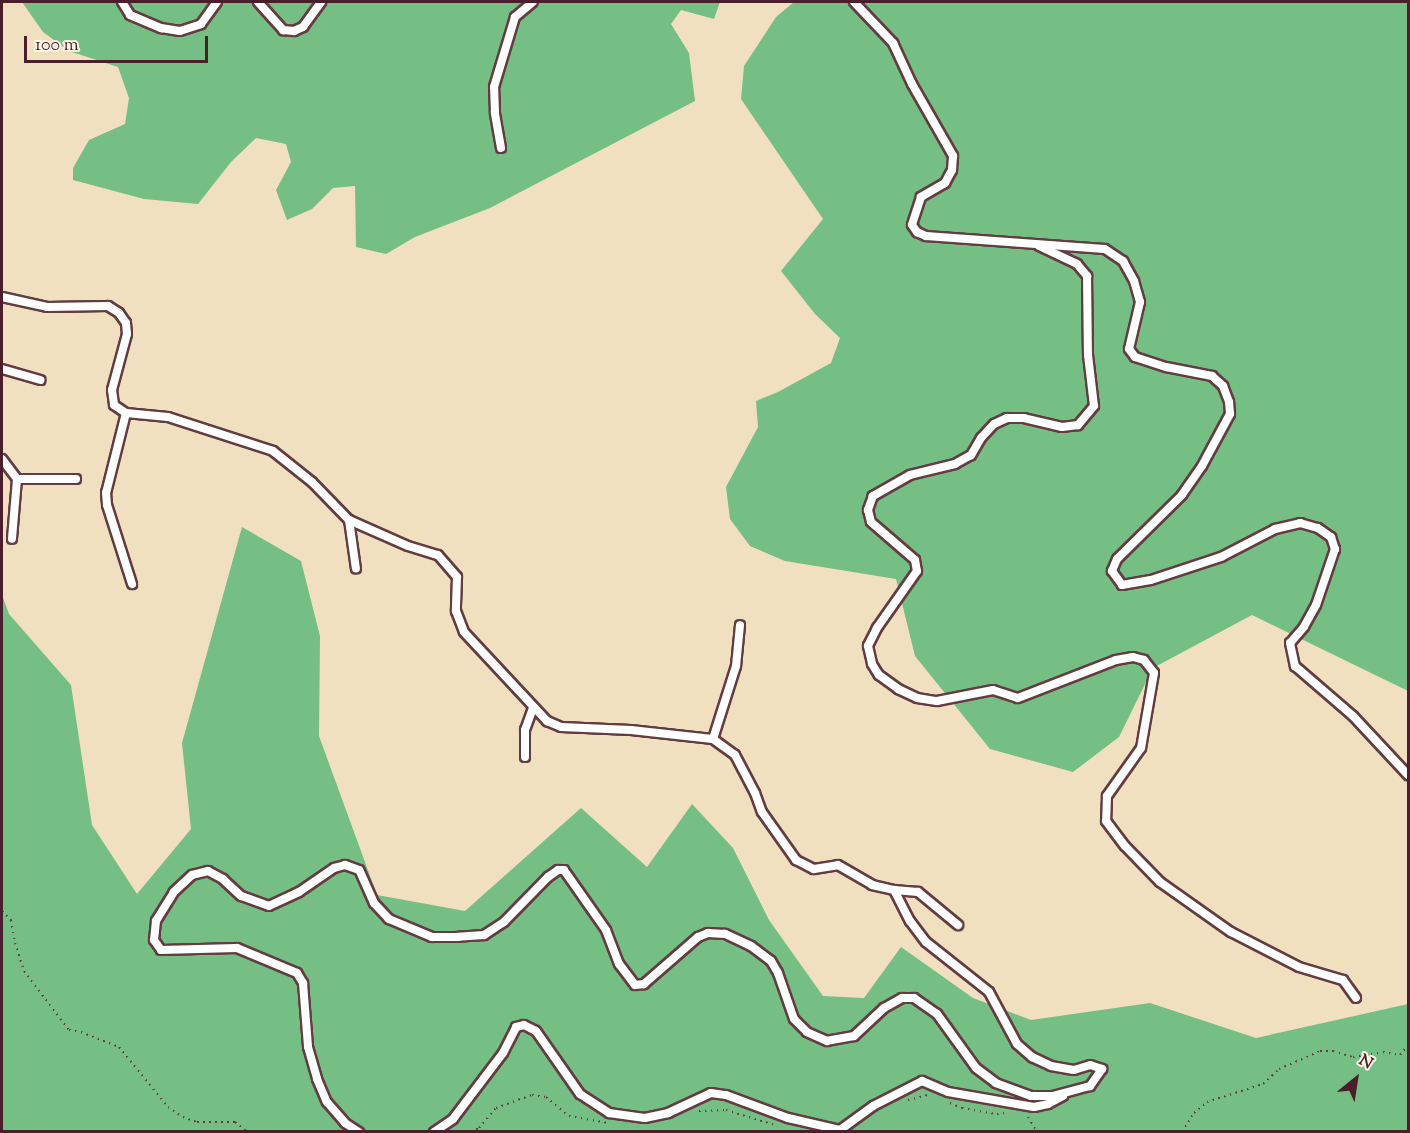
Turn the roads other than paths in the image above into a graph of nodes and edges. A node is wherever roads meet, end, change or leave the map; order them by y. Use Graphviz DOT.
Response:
graph roads {
  1 [pos="122,2"];
  2 [pos="217,2"];
  3 [pos="258,2"];
  4 [pos="321,2"];
  5 [pos="533,2"];
  6 [pos="854,2"];
  7 [pos="501,148"];
  8 [pos="1035,244"];
  9 [pos="2,297"];
  10 [pos="2,369"];
  11 [pos="40,380"];
  12 [pos="126,413"];
  13 [pos="2,459"];
  14 [pos="17,479"];
  15 [pos="76,479"];
  16 [pos="349,520"];
  17 [pos="12,539"];
  18 [pos="356,568"];
  19 [pos="132,584"];
  20 [pos="740,625"];
  21 [pos="533,708"];
  22 [pos="713,739"];
  23 [pos="525,757"];
  24 [pos="1408,775"];
  25 [pos="894,890"];
  26 [pos="958,925"];
  27 [pos="1356,998"];
  28 [pos="1072,1091"];
  29 [pos="359,1131"];
  30 [pos="434,1131"];
  1 -- 2 [label="lane"];
  3 -- 4 [label="lane"];
  5 -- 7 [label="lane"];
  6 -- 8 [label="lane"];
  8 -- 24 [label="lane"];
  8 -- 27 [label="lane"];
  9 -- 12 [label="lane"];
  10 -- 11 [label="lane"];
  12 -- 16 [label="lane"];
  12 -- 19 [label="lane"];
  13 -- 14 [label="lane"];
  14 -- 15 [label="lane"];
  14 -- 17 [label="lane"];
  16 -- 18 [label="lane"];
  16 -- 21 [label="lane"];
  20 -- 22 [label="lane"];
  21 -- 22 [label="lane"];
  21 -- 23 [label="lane"];
  22 -- 25 [label="lane"];
  25 -- 26 [label="lane"];
  25 -- 28 [label="lane"];
  28 -- 29 [label="lane"];
  28 -- 30 [label="lane"];
}
